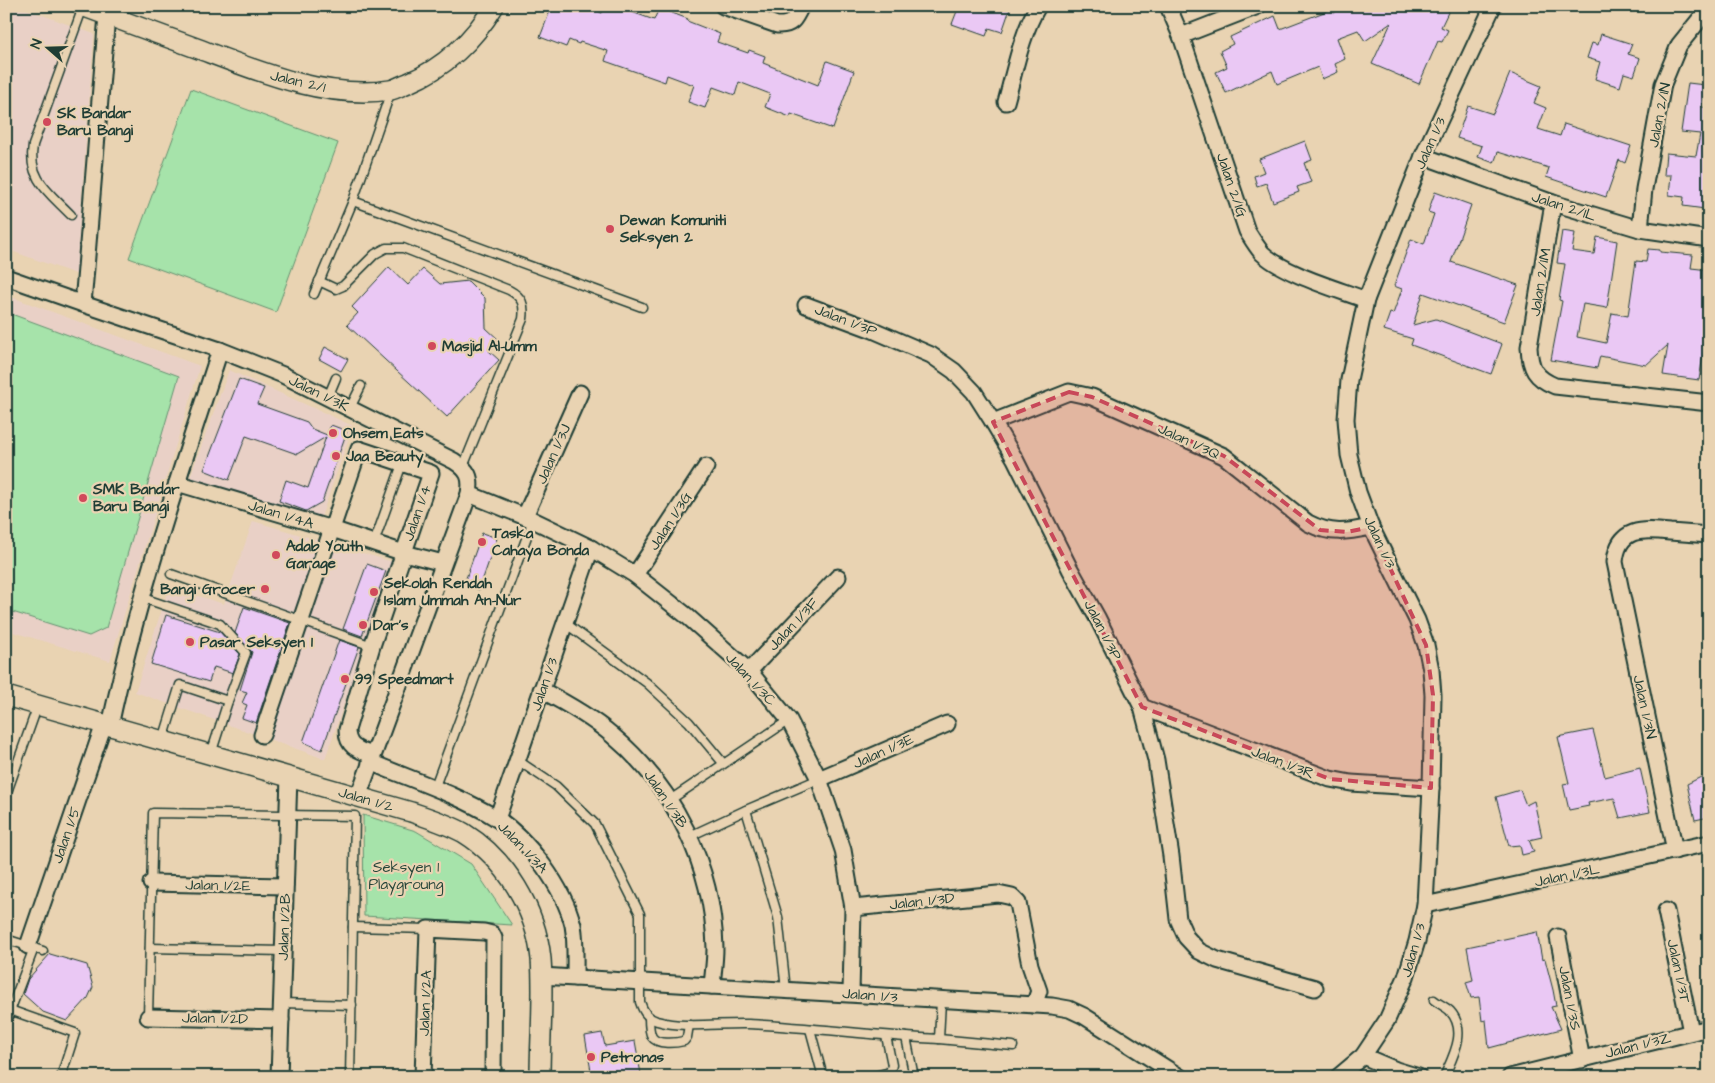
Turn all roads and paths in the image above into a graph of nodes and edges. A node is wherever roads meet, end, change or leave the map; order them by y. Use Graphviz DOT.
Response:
graph roads {
  1 [pos="82,6"];
  2 [pos="494,6"];
  3 [pos="723,6"];
  4 [pos="801,6"];
  5 [pos="1038,6"];
  6 [pos="1168,6"];
  7 [pos="1258,6"];
  8 [pos="1493,6"];
  9 [pos="1709,14"];
  10 [pos="107,15"];
  11 [pos="1181,36"];
  12 [pos="392,89"];
  13 [pos="1006,102"];
  14 [pos="1424,156"];
  15 [pos="353,201"];
  16 [pos="1553,203"];
  17 [pos="71,215"];
  18 [pos="1640,230"];
  19 [pos="1709,240"];
  20 [pos="6,277"];
  21 [pos="319,281"];
  22 [pos="314,294"];
  23 [pos="1366,300"];
  24 [pos="83,304"];
  25 [pos="806,305"];
  26 [pos="642,307"];
  27 [pos="220,350"];
  28 [pos="336,378"];
  29 [pos="361,386"];
  30 [pos="580,393"];
  31 [pos="328,397"];
  32 [pos="1709,403"];
  33 [pos="350,408"];
  34 [pos="994,422"];
  35 [pos="402,464"];
  36 [pos="463,466"];
  37 [pos="706,467"];
  38 [pos="177,483"];
  39 [pos="469,494"];
  40 [pos="529,518"];
  41 [pos="1371,527"];
  42 [pos="332,529"];
  43 [pos="1709,535"];
  44 [pos="374,543"];
  45 [pos="591,548"];
  46 [pos="404,553"];
  47 [pos="443,563"];
  48 [pos="171,574"];
  49 [pos="635,575"];
  50 [pos="838,577"];
  51 [pos="143,598"];
  52 [pos="301,620"];
  53 [pos="565,623"];
  54 [pos="372,646"];
  55 [pos="749,671"];
  56 [pos="542,690"];
  57 [pos="6,696"];
  58 [pos="228,701"];
  59 [pos="38,705"];
  60 [pos="1142,708"];
  61 [pos="788,720"];
  62 [pos="947,724"];
  63 [pos="107,725"];
  64 [pos="262,734"];
  65 [pos="163,740"];
  66 [pos="211,754"];
  67 [pos="371,759"];
  68 [pos="517,760"];
  69 [pos="723,763"];
  70 [pos="289,777"];
  71 [pos="819,779"];
  72 [pos="1431,788"];
  73 [pos="434,789"];
  74 [pos="6,795"];
  75 [pos="358,797"];
  76 [pos="670,800"];
  77 [pos="746,810"];
  78 [pos="288,815"];
  79 [pos="497,819"];
  80 [pos="690,836"];
  81 [pos="1709,844"];
  82 [pos="1675,851"];
  83 [pos="151,883"];
  84 [pos="286,886"];
  85 [pos="1425,905"];
  86 [pos="853,908"];
  87 [pos="1666,910"];
  88 [pos="353,927"];
  89 [pos="428,929"];
  90 [pos="1558,937"];
  91 [pos="6,939"];
  92 [pos="31,947"];
  93 [pos="150,948"];
  94 [pos="43,951"];
  95 [pos="283,951"];
  96 [pos="541,976"];
  97 [pos="575,978"];
  98 [pos="640,983"];
  99 [pos="712,986"];
  100 [pos="1315,988"];
  101 [pos="786,990"];
  102 [pos="852,993"];
  103 [pos="1434,1000"];
  104 [pos="941,1001"];
  105 [pos="282,1003"];
  106 [pos="352,1005"];
  107 [pos="1034,1005"];
  108 [pos="8,1011"];
  109 [pos="148,1017"];
  110 [pos="649,1017"];
  111 [pos="281,1020"];
  112 [pos="689,1025"];
  113 [pos="1709,1028"];
  114 [pos="810,1029"];
  115 [pos="1691,1032"];
  116 [pos="886,1036"];
  117 [pos="906,1037"];
  118 [pos="939,1039"];
  119 [pos="1013,1046"];
  120 [pos="1363,1056"];
  121 [pos="1582,1060"];
  122 [pos="61,1077"];
  123 [pos="279,1077"];
  124 [pos="350,1077"];
  125 [pos="423,1077"];
  126 [pos="493,1077"];
  127 [pos="540,1077"];
  128 [pos="823,1077"];
  129 [pos="871,1077"];
  130 [pos="914,1077"];
  131 [pos="1180,1077"];
  132 [pos="1338,1077"];
  133 [pos="1419,1077"];
  134 [pos="1444,1077"];
  135 [pos="1510,1077"];
  1 -- 10 [label="street, Jalan 2/1"];
  1 -- 17 [label="lane"];
  2 -- 12 [label="street, Jalan 2/1"];
  3 -- 4 [label="street"];
  5 -- 13 [label="street"];
  6 -- 11 [label="street, Jalan 2/1G"];
  7 -- 11 [label="street"];
  8 -- 14 [label="street, Jalan 1/3"];
  9 -- 18 [label="street, Jalan 2/1N"];
  10 -- 12 [label="street, Jalan 2/1"];
  10 -- 24 [label="street"];
  11 -- 23 [label="street, Jalan 2/1G"];
  12 -- 15 [label="lane"];
  14 -- 16 [label="street, Jalan 2/1L"];
  14 -- 23 [label="street, Jalan 1/3"];
  15 -- 21 [label="lane"];
  15 -- 26 [label="lane"];
  16 -- 18 [label="street, Jalan 2/1L"];
  16 -- 32 [label="street, Jalan 2/1M"];
  18 -- 19 [label="street, Jalan 2/1L"];
  20 -- 24 [label="street, Jalan 1/3K"];
  21 -- 22 [label="lane"];
  21 -- 36 [label="lane"];
  23 -- 41 [label="street, Jalan 1/3"];
  24 -- 27 [label="street, Jalan 1/3K"];
  25 -- 34 [label="street, Jalan 1/3P"];
  27 -- 31 [label="street, Jalan 1/3K"];
  27 -- 38 [label="street, Jalan 1/5"];
  28 -- 31 [label="lane"];
  29 -- 33 [label="lane"];
  30 -- 40 [label="street, Jalan 1/3J"];
  31 -- 33 [label="street, Jalan 1/3K"];
  33 -- 36 [label="street, Jalan 1/3K"];
  34 -- 41 [label="street, Jalan 1/3Q"];
  34 -- 60 [label="street, Jalan 1/3P"];
  35 -- 42 [label="street, Jalan 1/4"];
  35 -- 44 [label="lane"];
  35 -- 46 [label="street, Jalan 1/4"];
  36 -- 39 [label="street"];
  37 -- 49 [label="street, Jalan 1/3G"];
  38 -- 42 [label="street, Jalan 1/4A"];
  38 -- 51 [label="street, Jalan 1/5"];
  39 -- 40 [label="street, Jalan 1/3C"];
  39 -- 47 [label="street"];
  40 -- 45 [label="street, Jalan 1/3C"];
  40 -- 73 [label="lane"];
  41 -- 72 [label="street, Jalan 1/3"];
  42 -- 44 [label="street, Jalan 1/4A"];
  42 -- 52 [label="street, Jalan 1/4"];
  43 -- 82 [label="street, Jalan 1/3N"];
  44 -- 46 [label="street, Jalan 1/4A"];
  45 -- 49 [label="street, Jalan 1/3C"];
  45 -- 53 [label="street, Jalan 1/3"];
  46 -- 47 [label="street, Jalan 1/4A"];
  46 -- 54 [label="street, Jalan 1/4"];
  47 -- 67 [label="street"];
  48 -- 52 [label="lane"];
  49 -- 55 [label="street, Jalan 1/3C"];
  50 -- 55 [label="street, Jalan 1/3F"];
  51 -- 58 [label="lane"];
  51 -- 63 [label="street, Jalan 1/5"];
  52 -- 54 [label="lane"];
  52 -- 64 [label="street, Jalan 1/4"];
  53 -- 56 [label="street, Jalan 1/3"];
  53 -- 69 [label="lane"];
  54 -- 67 [label="street, Jalan 1/4"];
  55 -- 61 [label="street, Jalan 1/3C"];
  56 -- 68 [label="street, Jalan 1/3"];
  56 -- 76 [label="street, Jalan 1/3B"];
  57 -- 59 [label="street, Jalan 1/2"];
  58 -- 65 [label="lane"];
  58 -- 66 [label="lane"];
  59 -- 63 [label="street, Jalan 1/2"];
  59 -- 74 [label="lane"];
  60 -- 72 [label="street, Jalan 1/3R"];
  60 -- 100 [label="street, Jalan 1/3P"];
  61 -- 69 [label="lane"];
  61 -- 71 [label="street, Jalan 1/3C"];
  62 -- 71 [label="street, Jalan 1/3E"];
  63 -- 65 [label="street, Jalan 1/2"];
  63 -- 92 [label="street, Jalan 1/5"];
  65 -- 66 [label="street, Jalan 1/2"];
  66 -- 70 [label="street, Jalan 1/2"];
  67 -- 73 [label="street, Jalan 1/3A"];
  67 -- 75 [label="street"];
  68 -- 79 [label="street, Jalan 1/3"];
  68 -- 98 [label="lane"];
  69 -- 76 [label="lane"];
  70 -- 75 [label="street, Jalan 1/2"];
  70 -- 78 [label="street, Jalan 1/2B"];
  71 -- 77 [label="lane"];
  71 -- 86 [label="street, Jalan 1/3C"];
  72 -- 85 [label="street, Jalan 1/3"];
  73 -- 79 [label="street, Jalan 1/3A"];
  75 -- 96 [label="street, Jalan 1/2"];
  76 -- 80 [label="street, Jalan 1/3B"];
  77 -- 80 [label="lane"];
  77 -- 101 [label="lane"];
  78 -- 83 [label="lane"];
  78 -- 84 [label="street, Jalan 1/2B"];
  78 -- 88 [label="lane"];
  79 -- 97 [label="street, Jalan 1/3A"];
  80 -- 99 [label="street, Jalan 1/3B"];
  81 -- 82 [label="street, Jalan 1/3L"];
  82 -- 85 [label="street, Jalan 1/3L"];
  83 -- 84 [label="street, Jalan 1/2E"];
  83 -- 93 [label="lane"];
  84 -- 95 [label="street, Jalan 1/2B"];
  85 -- 120 [label="street, Jalan 1/3"];
  86 -- 102 [label="street, Jalan 1/3C"];
  86 -- 107 [label="street, Jalan 1/3D"];
  87 -- 115 [label="street, Jalan 1/3T"];
  88 -- 89 [label="lane"];
  88 -- 106 [label="lane"];
  89 -- 125 [label="street, Jalan 1/2A"];
  89 -- 126 [label="street"];
  90 -- 121 [label="street, Jalan 1/3S"];
  91 -- 92 [label="lane"];
  92 -- 94 [label="lane"];
  92 -- 108 [label="lane"];
  93 -- 95 [label="lane"];
  93 -- 109 [label="lane"];
  95 -- 105 [label="street, Jalan 1/2B"];
  96 -- 97 [label="street, Jalan 1/3"];
  96 -- 127 [label="street, Jalan 1/2"];
  97 -- 98 [label="street, Jalan 1/3"];
  98 -- 99 [label="street, Jalan 1/3"];
  98 -- 110 [label="lane"];
  99 -- 101 [label="street, Jalan 1/3"];
  101 -- 102 [label="street, Jalan 1/3"];
  102 -- 104 [label="street, Jalan 1/3"];
  103 -- 134 [label="lane"];
  104 -- 107 [label="street, Jalan 1/3"];
  104 -- 118 [label="lane"];
  105 -- 106 [label="lane"];
  105 -- 111 [label="street, Jalan 1/2B"];
  106 -- 124 [label="lane"];
  107 -- 131 [label="street, Jalan 1/3"];
  108 -- 122 [label="lane"];
  109 -- 111 [label="street, Jalan 1/2D"];
  110 -- 112 [label="lane"];
  110 -- 112 [label="lane"];
  111 -- 123 [label="street, Jalan 1/2B"];
  112 -- 114 [label="lane"];
  113 -- 115 [label="street, Jalan 1/3Z"];
  114 -- 116 [label="lane"];
  114 -- 128 [label="lane"];
  115 -- 121 [label="street, Jalan 1/3Z"];
  116 -- 117 [label="lane"];
  116 -- 129 [label="lane"];
  117 -- 118 [label="lane"];
  117 -- 130 [label="lane"];
  118 -- 119 [label="lane"];
  120 -- 132 [label="street, Jalan 1/3"];
  120 -- 133 [label="street"];
  121 -- 135 [label="street, Jalan 1/3Z"];
}
